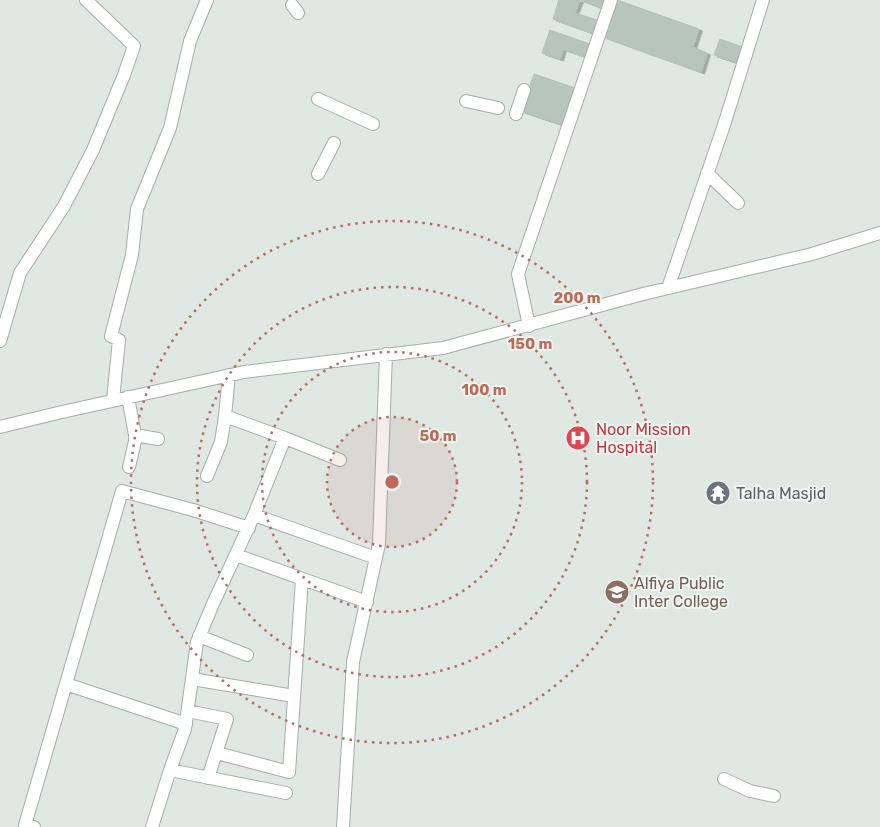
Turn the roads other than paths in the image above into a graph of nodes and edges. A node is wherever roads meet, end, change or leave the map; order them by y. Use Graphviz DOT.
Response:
graph roads {
  1 [pos="86,0"];
  2 [pos="207,0"];
  3 [pos="611,0"];
  4 [pos="763,0"];
  5 [pos="524,90"];
  6 [pos="318,99"];
  7 [pos="466,101"];
  8 [pos="498,108"];
  9 [pos="516,114"];
  10 [pos="373,124"];
  11 [pos="334,143"];
  12 [pos="318,174"];
  13 [pos="707,174"];
  14 [pos="738,203"];
  15 [pos="880,233"];
  16 [pos="668,288"];
  17 [pos="529,326"];
  18 [pos="0,341"];
  19 [pos="386,354"];
  20 [pos="229,375"];
  21 [pos="128,397"];
  22 [pos="113,400"];
  23 [pos="225,416"];
  24 [pos="0,427"];
  25 [pos="135,435"];
  26 [pos="285,438"];
  27 [pos="158,439"];
  28 [pos="340,460"];
  29 [pos="129,467"];
  30 [pos="208,476"];
  31 [pos="252,522"];
  32 [pos="236,555"];
  33 [pos="376,558"];
  34 [pos="302,579"];
  35 [pos="366,602"];
  36 [pos="199,636"];
  37 [pos="247,655"];
  38 [pos="192,679"];
  39 [pos="66,684"];
  40 [pos="294,696"];
  41 [pos="187,717"];
  42 [pos="217,753"];
  43 [pos="170,770"];
  44 [pos="208,778"];
  45 [pos="724,780"];
  46 [pos="286,793"];
  47 [pos="774,796"];
  48 [pos="34,827"];
  49 [pos="152,827"];
  50 [pos="344,827"];
  1 -- 18 [label="street"];
  2 -- 22 [label="street"];
  3 -- 17 [label="street"];
  4 -- 13 [label="street"];
  5 -- 9 [label="street"];
  6 -- 10 [label="street"];
  7 -- 8 [label="street"];
  11 -- 12 [label="street"];
  13 -- 14 [label="street"];
  13 -- 16 [label="street"];
  15 -- 16 [label="street"];
  16 -- 17 [label="street"];
  17 -- 19 [label="street"];
  19 -- 20 [label="street"];
  19 -- 33 [label="street"];
  20 -- 21 [label="street"];
  20 -- 23 [label="street"];
  21 -- 22 [label="street"];
  21 -- 25 [label="street"];
  22 -- 24 [label="street"];
  23 -- 26 [label="street"];
  23 -- 30 [label="street"];
  25 -- 27 [label="street"];
  25 -- 29 [label="street"];
  26 -- 28 [label="street"];
  26 -- 31 [label="street"];
  31 -- 32 [label="street"];
  31 -- 33 [label="street"];
  31 -- 39 [label="street"];
  32 -- 34 [label="street"];
  32 -- 36 [label="street"];
  33 -- 35 [label="street"];
  34 -- 35 [label="street"];
  34 -- 40 [label="street"];
  35 -- 50 [label="street"];
  36 -- 37 [label="street"];
  36 -- 38 [label="street"];
  38 -- 40 [label="street"];
  38 -- 41 [label="street"];
  39 -- 41 [label="street"];
  39 -- 48 [label="street"];
  40 -- 42 [label="street"];
  41 -- 42 [label="street"];
  41 -- 43 [label="street"];
  42 -- 44 [label="street"];
  43 -- 44 [label="street"];
  43 -- 49 [label="street"];
  44 -- 46 [label="street"];
  45 -- 47 [label="street"];
}
